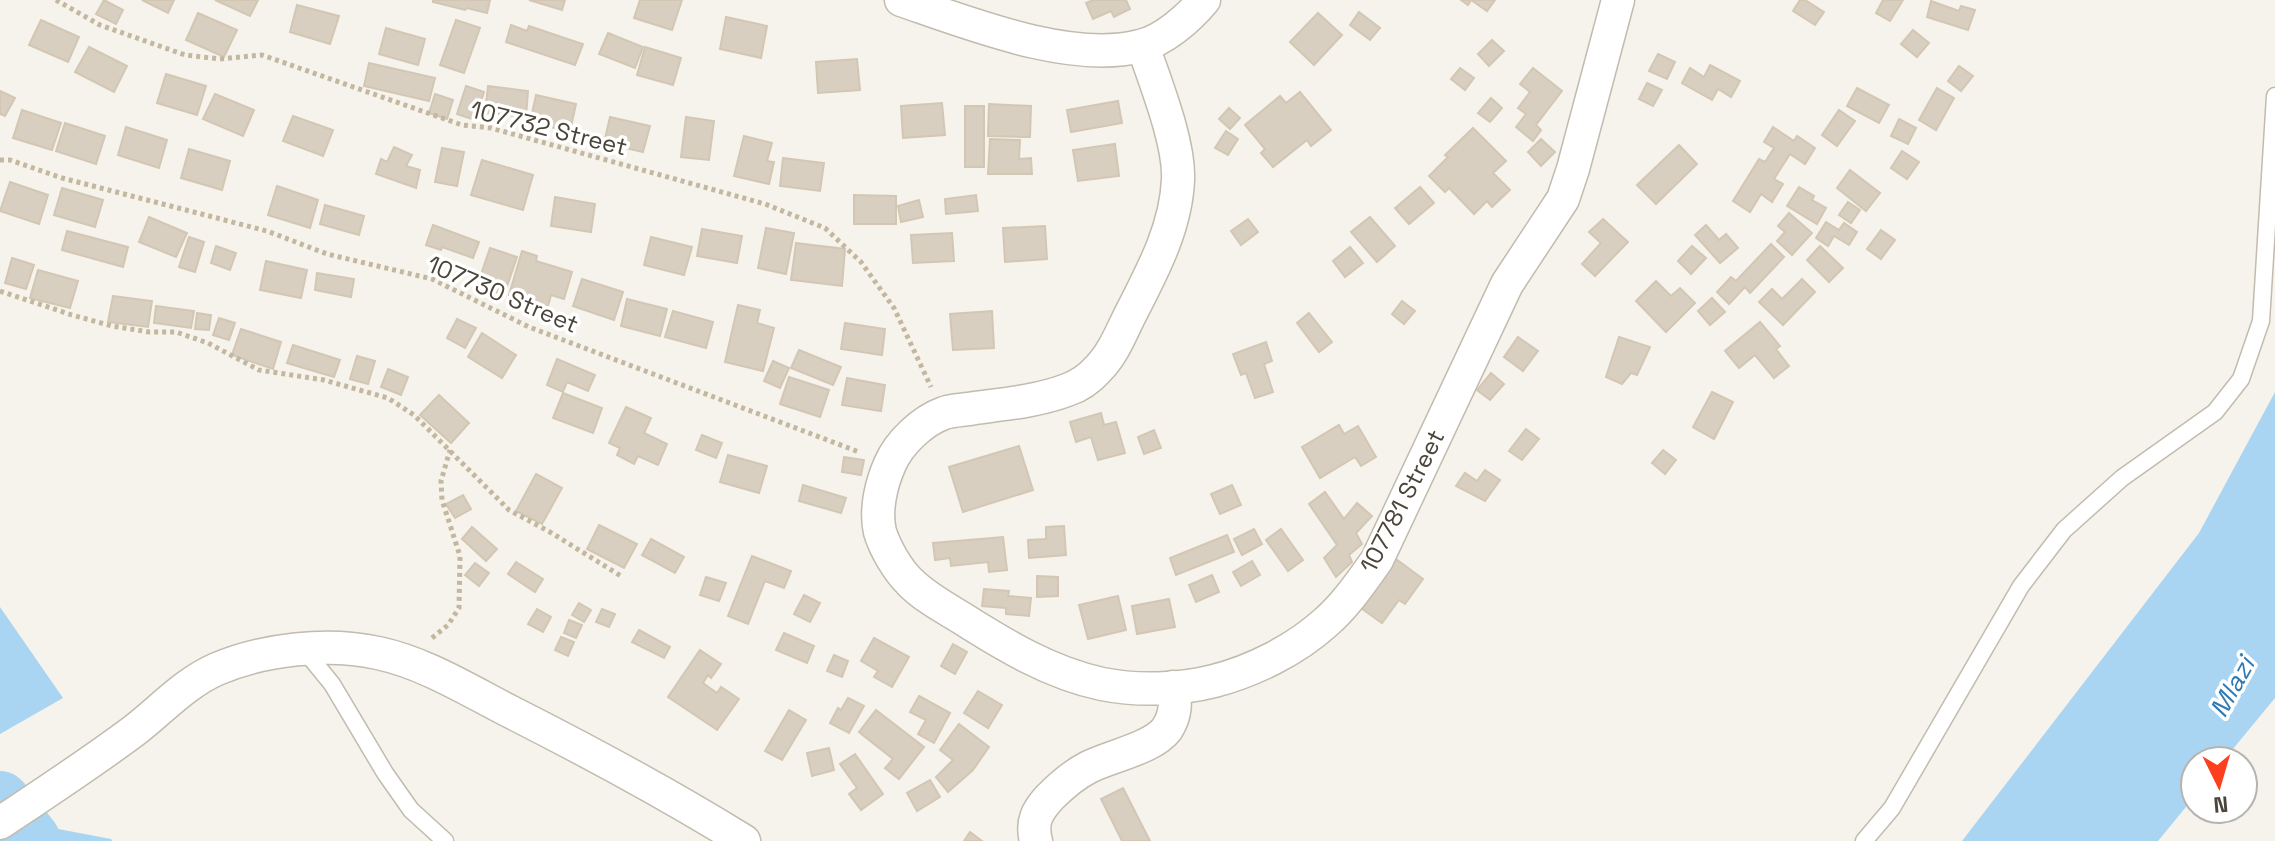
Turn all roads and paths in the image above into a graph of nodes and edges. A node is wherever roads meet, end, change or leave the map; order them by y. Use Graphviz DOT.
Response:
graph roads {
  1 [pos="56,0"];
  2 [pos="901,0"];
  3 [pos="1204,0"];
  4 [pos="1618,0"];
  5 [pos="1143,46"];
  6 [pos="2275,96"];
  7 [pos="0,160"];
  8 [pos="0,291"];
  9 [pos="944,413"];
  10 [pos="450,450"];
  11 [pos="890,463"];
  12 [pos="621,576"];
  13 [pos="305,651"];
  14 [pos="406,660"];
  15 [pos="1173,687"];
  16 [pos="0,823"];
  17 [pos="445,841"];
  18 [pos="744,841"];
  19 [pos="1036,841"];
  20 [pos="1864,841"];
  1 -- 9 [label="path, 107732 Street"];
  2 -- 5 [label="street"];
  3 -- 5 [label="street"];
  4 -- 15 [label="street, 107781 Street"];
  5 -- 9 [label="street, 107781 Street"];
  6 -- 20 [label="lane"];
  7 -- 11 [label="path, 107730 Street"];
  8 -- 10 [label="path"];
  9 -- 11 [label="street, 107781 Street"];
  10 -- 12 [label="path"];
  10 -- 14 [label="path"];
  11 -- 15 [label="street, 107781 Street"];
  13 -- 14 [label="street"];
  13 -- 16 [label="street"];
  13 -- 17 [label="lane"];
  14 -- 18 [label="street"];
  15 -- 19 [label="street"];
}
